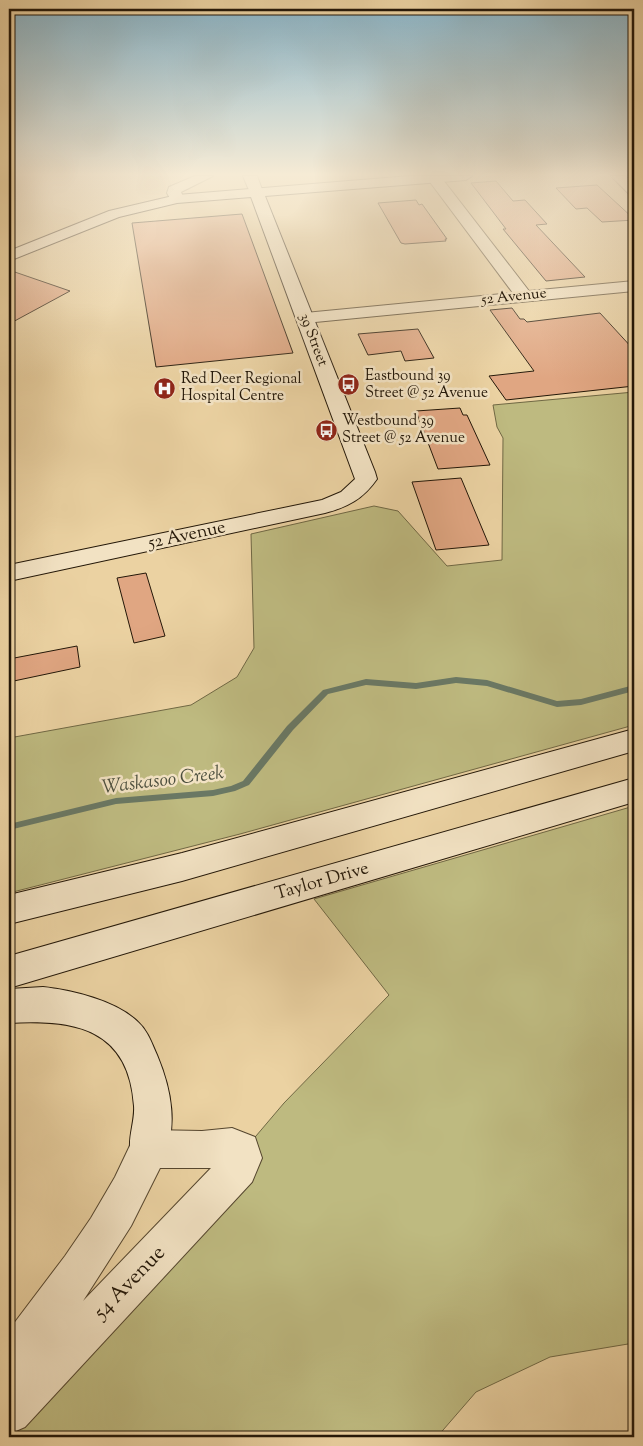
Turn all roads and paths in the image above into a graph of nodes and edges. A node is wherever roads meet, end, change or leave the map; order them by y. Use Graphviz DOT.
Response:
graph roads {
  1 [pos="40,243"];
  2 [pos="276,243"];
  3 [pos="484,243"];
  4 [pos="9,256"];
  5 [pos="634,286"];
  6 [pos="524,296"];
  7 [pos="305,318"];
  8 [pos="361,487"];
  9 [pos="9,573"];
  10 [pos="634,740"];
  11 [pos="634,790"];
  12 [pos="9,910"];
  13 [pos="9,972"];
  14 [pos="9,1006"];
  15 [pos="149,1149"];
  16 [pos="9,1364"];
  17 [pos="9,1411"];
  1 -- 4 [label="street"];
  2 -- 7 [label="street, 39 Street"];
  3 -- 6 [label="street"];
  5 -- 6 [label="street, 52 Avenue"];
  6 -- 7 [label="street, 52 Avenue"];
  7 -- 8 [label="street, 39 Street"];
  8 -- 9 [label="street, 52 Avenue"];
  10 -- 12 [label="street"];
  11 -- 13 [label="street, Taylor Drive"];
  14 -- 15 [label="street"];
  15 -- 16 [label="street"];
  15 -- 17 [label="street, 54 Avenue"];
}
